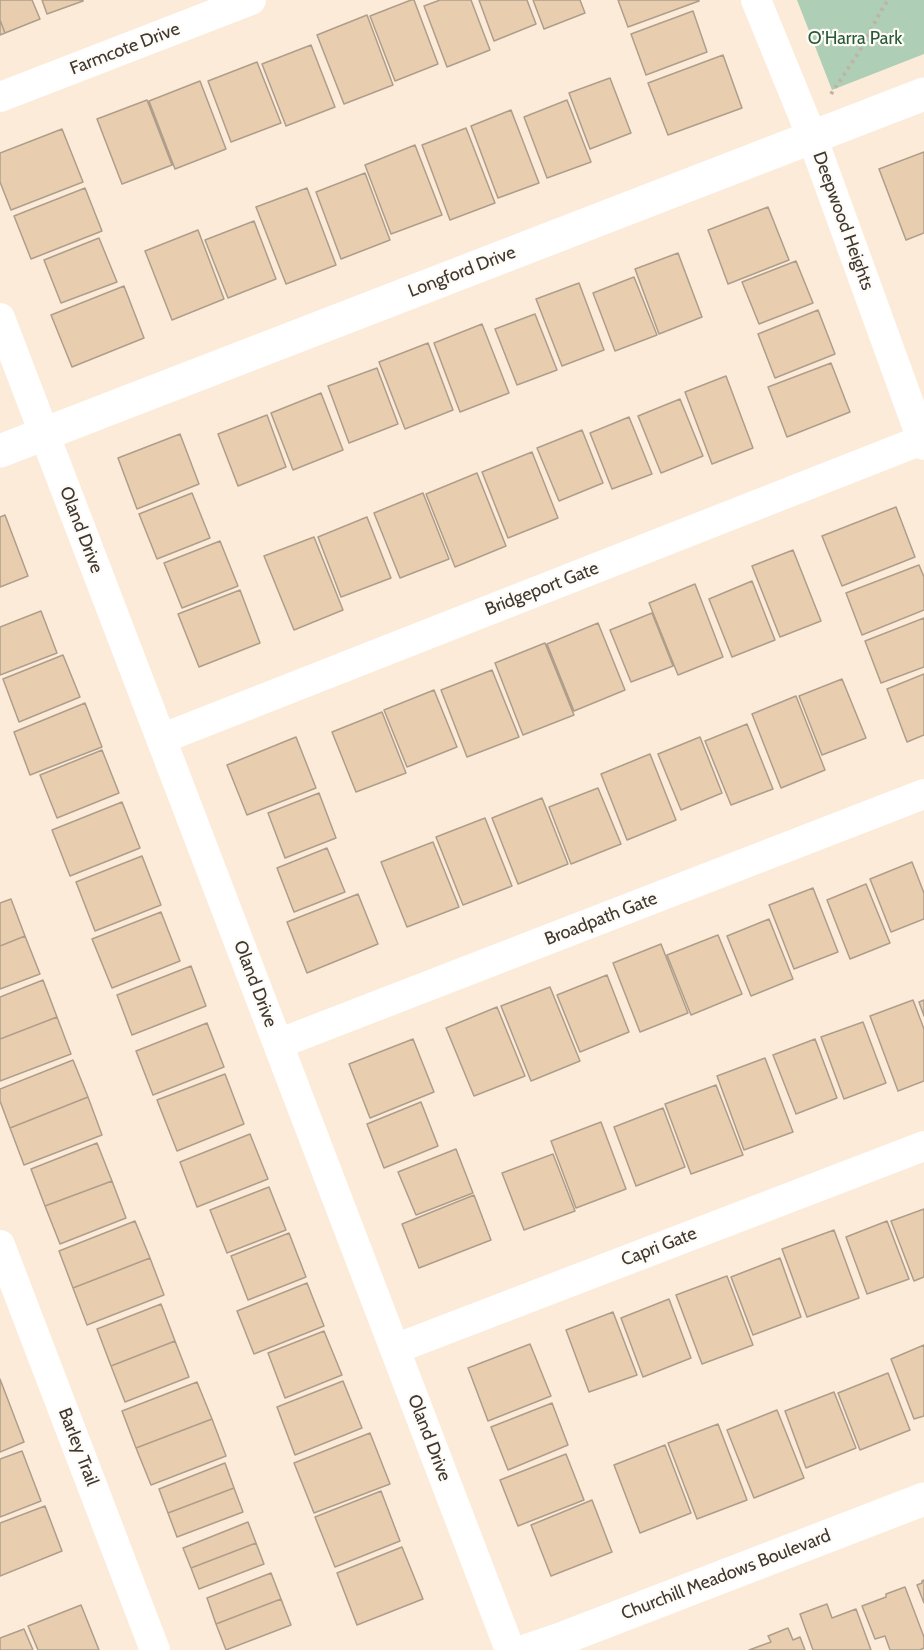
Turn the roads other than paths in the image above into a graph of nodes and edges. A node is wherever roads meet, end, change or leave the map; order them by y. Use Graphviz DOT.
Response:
graph roads {
  1 [pos="251,0"];
  2 [pos="756,0"];
  3 [pos="924,94"];
  4 [pos="0,98"];
  5 [pos="812,137"];
  6 [pos="0,318"];
  7 [pos="45,434"];
  8 [pos="923,442"];
  9 [pos="0,451"];
  10 [pos="161,739"];
  11 [pos="924,794"];
  12 [pos="278,1044"];
  13 [pos="924,1146"];
  14 [pos="0,1245"];
  15 [pos="395,1349"];
  16 [pos="924,1499"];
  17 [pos="155,1650"];
  18 [pos="510,1650"];
  19 [pos="528,1650"];
  1 -- 4 [label="street, Farmcote Drive"];
  2 -- 5 [label="street, Deepwood Heights"];
  3 -- 5 [label="street, Longford Drive"];
  5 -- 7 [label="street, Longford Drive"];
  5 -- 8 [label="street, Deepwood Heights"];
  6 -- 7 [label="street, Oland Drive"];
  7 -- 9 [label="street, Longford Drive"];
  7 -- 10 [label="street, Oland Drive"];
  8 -- 10 [label="street, Bridgeport Gate"];
  10 -- 12 [label="street, Oland Drive"];
  11 -- 12 [label="street, Broadpath Gate"];
  12 -- 15 [label="street, Oland Drive"];
  13 -- 15 [label="street, Capri Gate"];
  14 -- 17 [label="street, Barley Trail"];
  15 -- 18 [label="street, Oland Drive"];
  16 -- 19 [label="street, Churchill Meadows Boulevard"];
}
